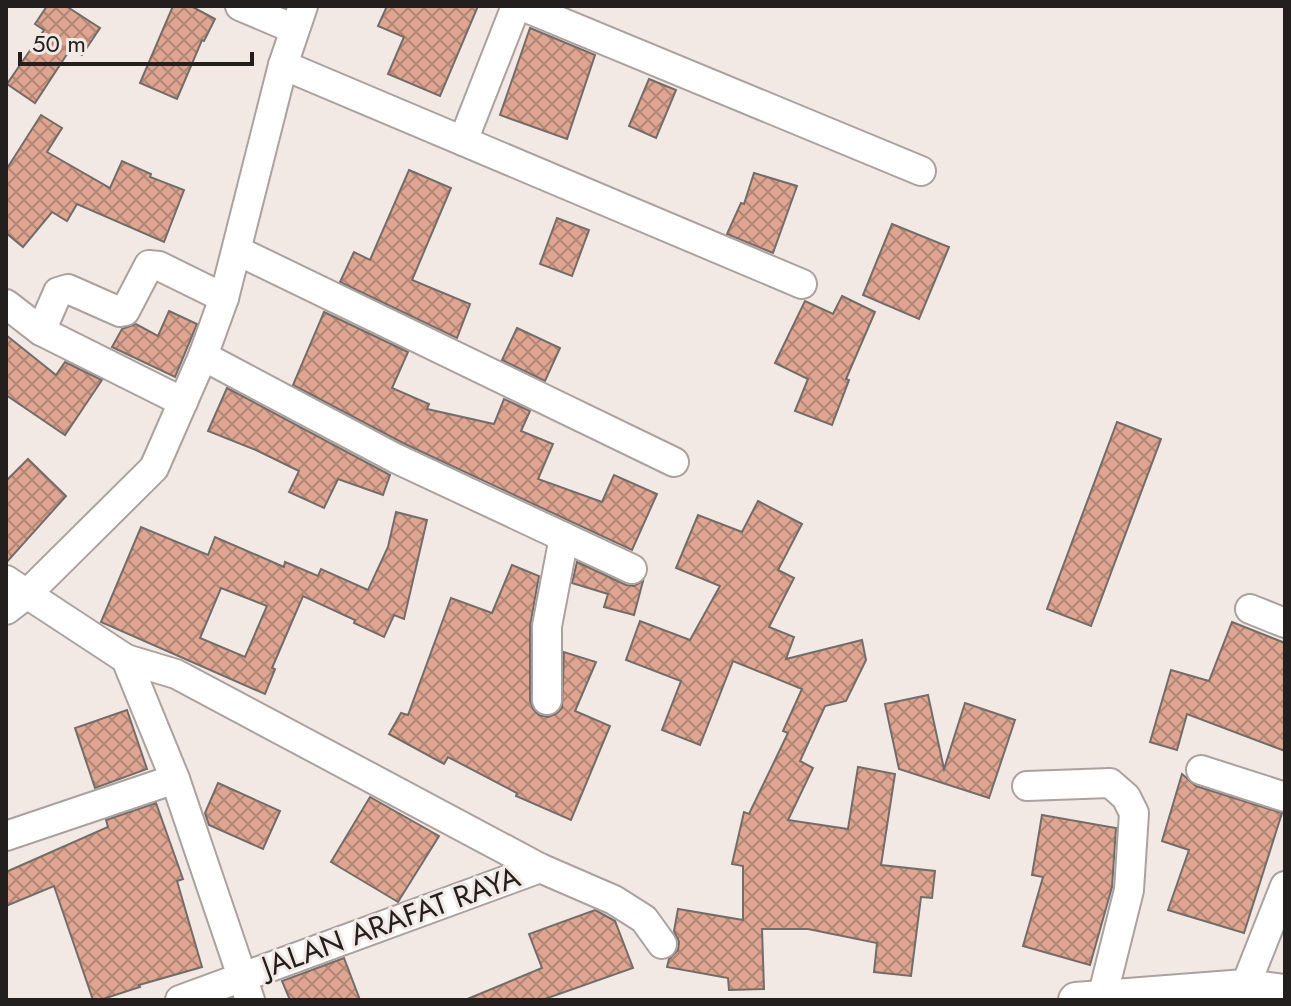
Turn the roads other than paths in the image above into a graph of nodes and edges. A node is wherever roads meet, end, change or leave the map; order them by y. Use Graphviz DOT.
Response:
graph roads {
  1 [pos="240,6"];
  2 [pos="519,6"];
  3 [pos="298,18"];
  4 [pos="283,65"];
  5 [pos="463,141"];
  6 [pos="921,171"];
  7 [pos="238,251"];
  8 [pos="802,284"];
  9 [pos="224,298"];
  10 [pos="6,304"];
  11 [pos="41,331"];
  12 [pos="203,356"];
  13 [pos="183,402"];
  14 [pos="674,462"];
  15 [pos="564,537"];
  16 [pos="632,569"];
  17 [pos="13,595"];
  18 [pos="1250,609"];
  19 [pos="1285,623"];
  20 [pos="126,659"];
  21 [pos="547,700"];
  22 [pos="1201,770"];
  23 [pos="175,779"];
  24 [pos="1027,786"];
  25 [pos="1285,797"];
  26 [pos="6,836"];
  27 [pos="540,868"];
  28 [pos="1285,886"];
  29 [pos="662,944"];
  30 [pos="1245,987"];
  31 [pos="246,988"];
  32 [pos="1285,992"];
  33 [pos="1089,999"];
  34 [pos="180,1000"];
  1 -- 3 [label="street"];
  2 -- 5 [label="street"];
  2 -- 6 [label="street"];
  3 -- 4 [label="street"];
  4 -- 5 [label="street"];
  4 -- 7 [label="street"];
  5 -- 8 [label="street"];
  7 -- 9 [label="street"];
  7 -- 14 [label="street"];
  9 -- 11 [label="street"];
  9 -- 12 [label="street"];
  10 -- 11 [label="street"];
  11 -- 13 [label="street"];
  12 -- 13 [label="street"];
  12 -- 15 [label="street"];
  13 -- 17 [label="street"];
  15 -- 16 [label="street"];
  15 -- 21 [label="street"];
  17 -- 20 [label="street"];
  18 -- 19 [label="street"];
  20 -- 23 [label="street"];
  20 -- 27 [label="street"];
  22 -- 25 [label="street"];
  23 -- 26 [label="street"];
  23 -- 31 [label="street"];
  24 -- 33 [label="street"];
  27 -- 29 [label="street"];
  27 -- 31 [label="street, JALAN ARAFAT RAYA"];
  28 -- 30 [label="street"];
  30 -- 32 [label="street"];
  30 -- 33 [label="street"];
  31 -- 34 [label="street, JALAN ARAFAT RAYA"];
}
